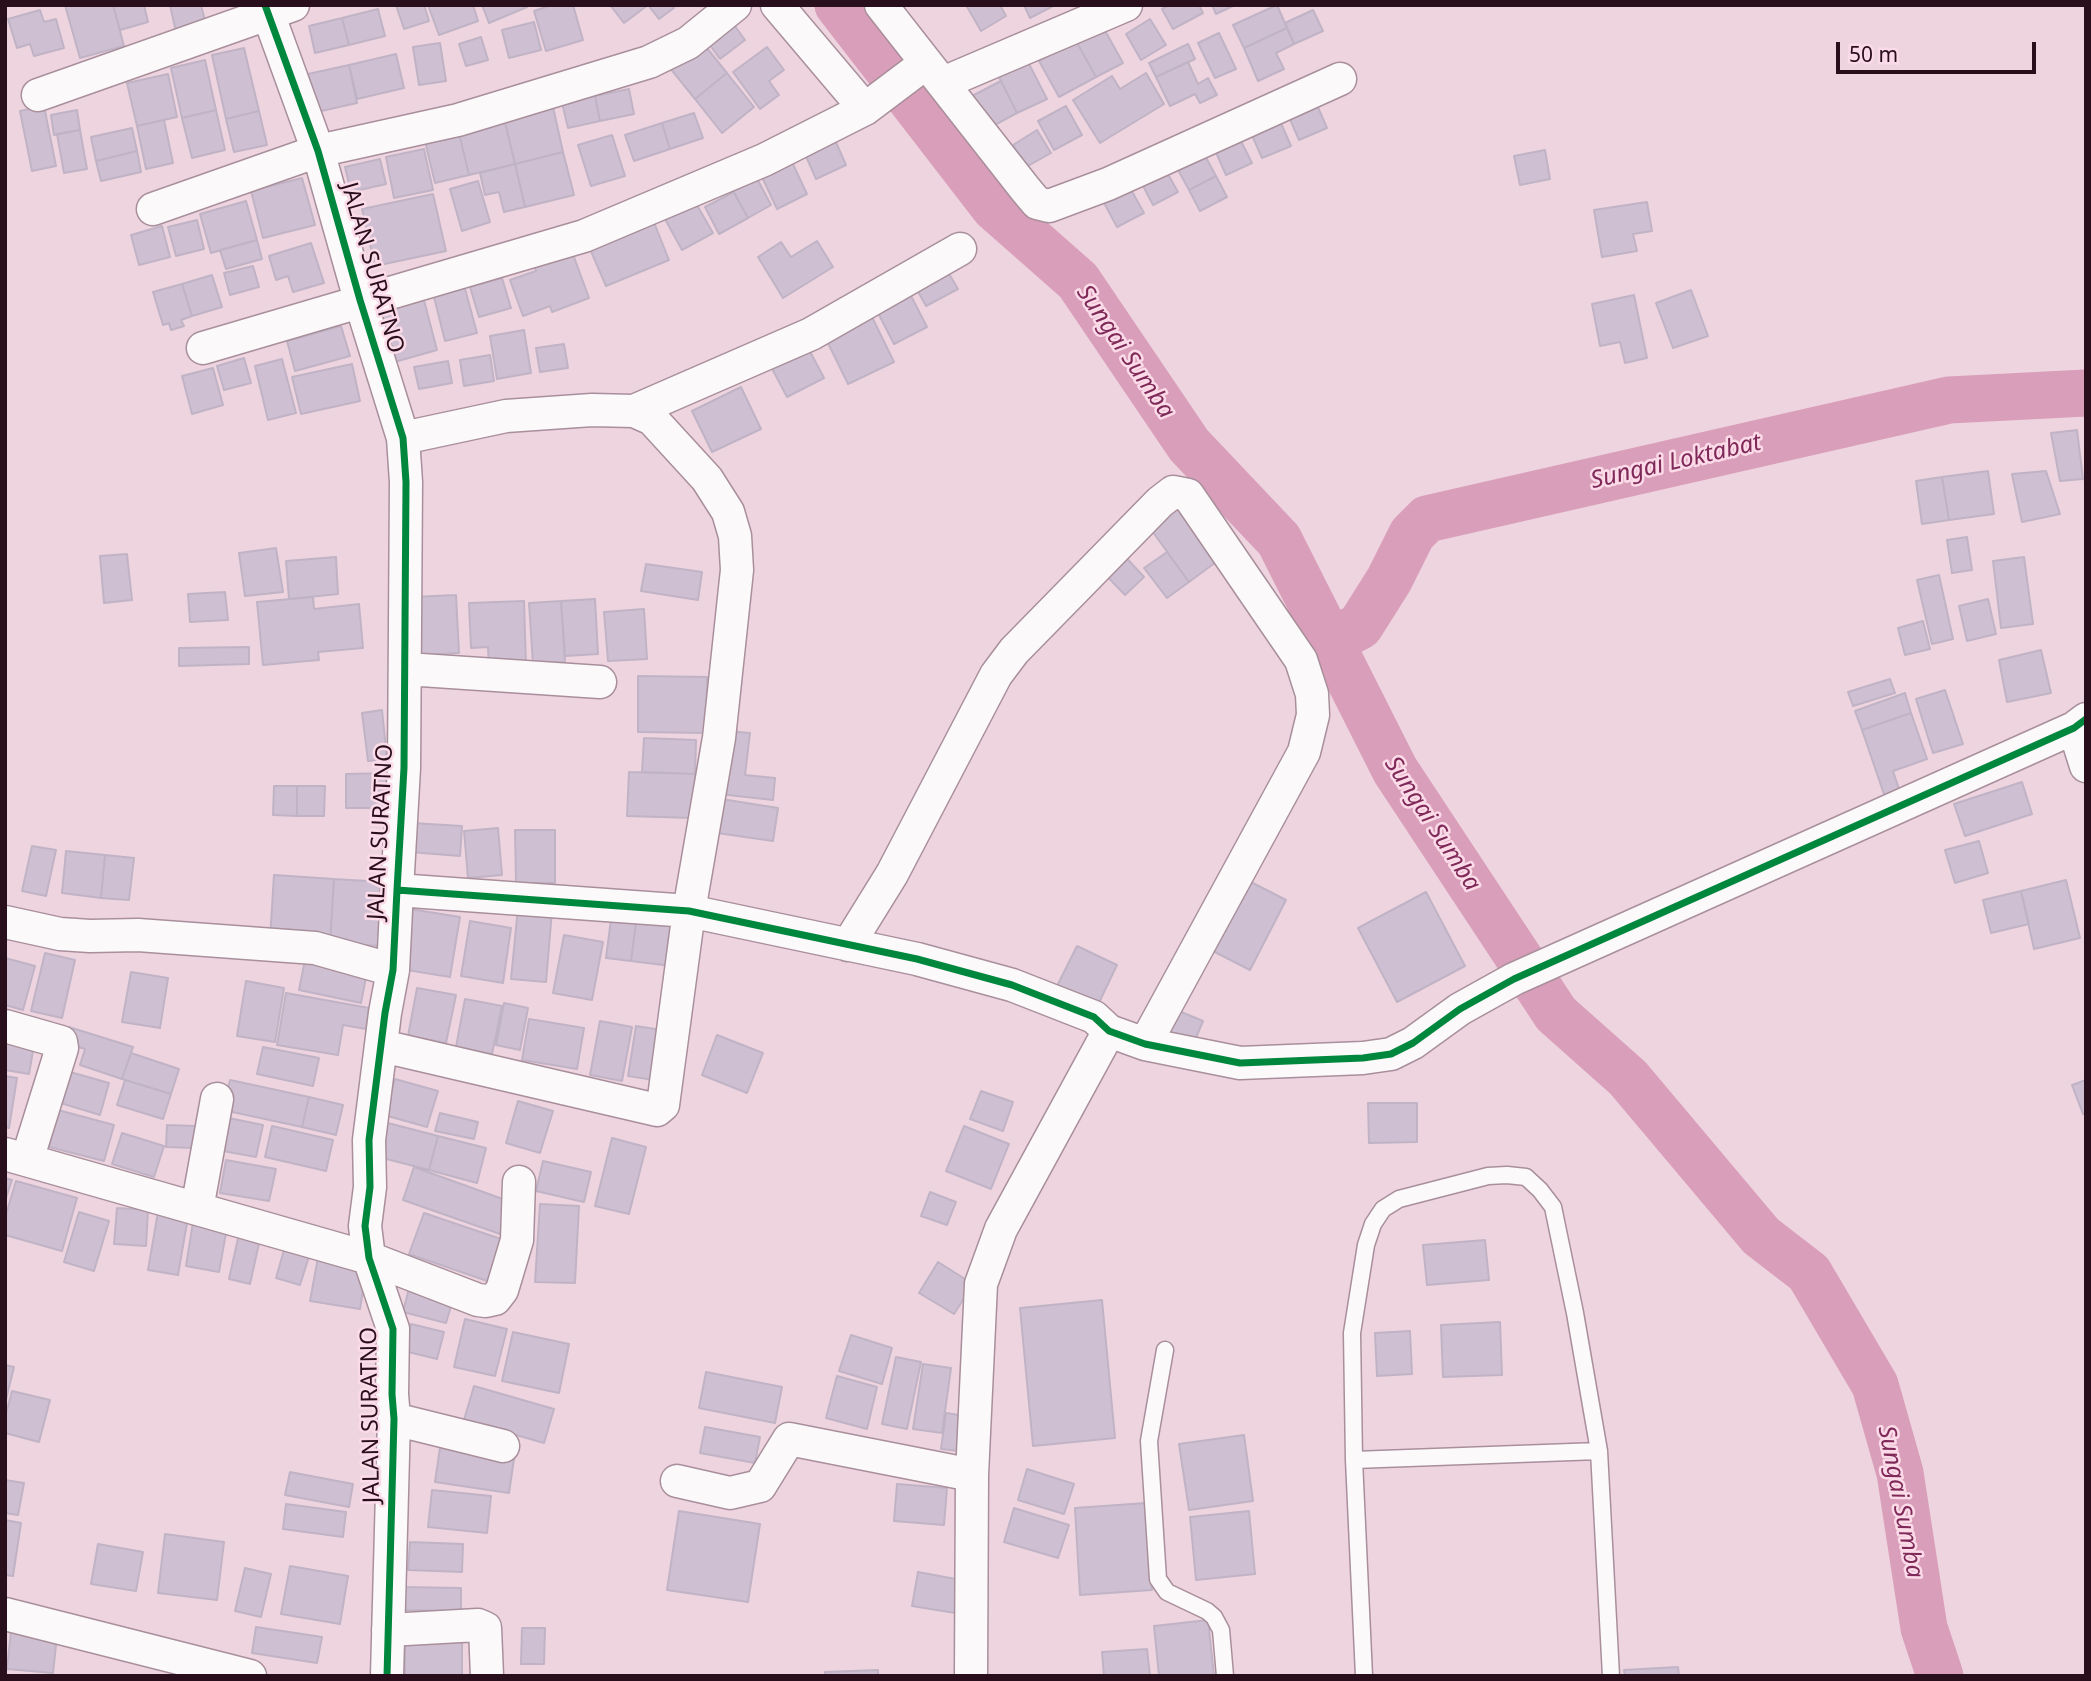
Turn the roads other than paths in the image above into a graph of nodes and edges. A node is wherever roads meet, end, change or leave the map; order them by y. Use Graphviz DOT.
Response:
graph roads {
  1 [pos="735,5"];
  2 [pos="777,5"];
  3 [pos="881,5"];
  4 [pos="1126,5"];
  5 [pos="275,8"];
  6 [pos="929,72"];
  7 [pos="1340,79"];
  8 [pos="38,95"];
  9 [pos="872,104"];
  10 [pos="318,151"];
  11 [pos="153,209"];
  12 [pos="960,249"];
  13 [pos="360,300"];
  14 [pos="203,348"];
  15 [pos="634,411"];
  16 [pos="403,438"];
  17 [pos="406,670"];
  18 [pos="600,682"];
  19 [pos="2080,724"];
  20 [pos="2086,766"];
  21 [pos="397,890"];
  22 [pos="689,911"];
  23 [pos="5,922"];
  24 [pos="848,945"];
  25 [pos="393,971"];
  26 [pos="5,1026"];
  27 [pos="1109,1031"];
  28 [pos="1145,1044"];
  29 [pos="382,1046"];
  30 [pos="217,1099"];
  31 [pos="16,1157"];
  32 [pos="519,1182"];
  33 [pos="197,1209"];
  34 [pos="369,1258"];
  35 [pos="1165,1350"];
  36 [pos="394,1419"];
  37 [pos="503,1446"];
  38 [pos="1599,1451"];
  39 [pos="1354,1460"];
  40 [pos="972,1475"];
  41 [pos="677,1481"];
  42 [pos="5,1615"];
  43 [pos="388,1629"];
  44 [pos="250,1676"];
  45 [pos="387,1676"];
  46 [pos="487,1676"];
  47 [pos="971,1676"];
  48 [pos="1225,1676"];
  49 [pos="1364,1676"];
  50 [pos="1611,1676"];
  1 -- 10 [label="street"];
  2 -- 9 [label="street"];
  3 -- 6 [label="street"];
  4 -- 6 [label="street"];
  5 -- 8 [label="street"];
  5 -- 10 [label="street, JALAN SURATNO"];
  6 -- 7 [label="street"];
  6 -- 9 [label="street"];
  9 -- 13 [label="street"];
  10 -- 11 [label="street"];
  10 -- 13 [label="street, JALAN SURATNO"];
  12 -- 15 [label="street"];
  13 -- 14 [label="street"];
  13 -- 16 [label="street, JALAN SURATNO"];
  15 -- 16 [label="street"];
  15 -- 22 [label="street"];
  16 -- 17 [label="street, JALAN SURATNO"];
  17 -- 18 [label="street"];
  17 -- 21 [label="street, JALAN SURATNO"];
  19 -- 20 [label="street"];
  19 -- 28 [label="street"];
  21 -- 22 [label="street"];
  21 -- 25 [label="street, JALAN SURATNO"];
  22 -- 24 [label="street"];
  22 -- 29 [label="street"];
  23 -- 25 [label="street"];
  24 -- 27 [label="street"];
  24 -- 28 [label="street"];
  25 -- 29 [label="street, JALAN SURATNO"];
  26 -- 31 [label="street"];
  27 -- 28 [label="street"];
  27 -- 40 [label="street"];
  29 -- 34 [label="street, JALAN SURATNO"];
  30 -- 33 [label="street"];
  31 -- 33 [label="street"];
  32 -- 34 [label="street"];
  33 -- 34 [label="street"];
  34 -- 36 [label="street, JALAN SURATNO"];
  35 -- 48 [label="lane"];
  36 -- 37 [label="street"];
  36 -- 43 [label="street, JALAN SURATNO"];
  38 -- 39 [label="lane"];
  38 -- 39 [label="lane"];
  38 -- 50 [label="lane"];
  39 -- 49 [label="lane"];
  40 -- 41 [label="street"];
  40 -- 47 [label="street"];
  42 -- 44 [label="street"];
  43 -- 45 [label="street, JALAN SURATNO"];
  43 -- 46 [label="street"];
}
